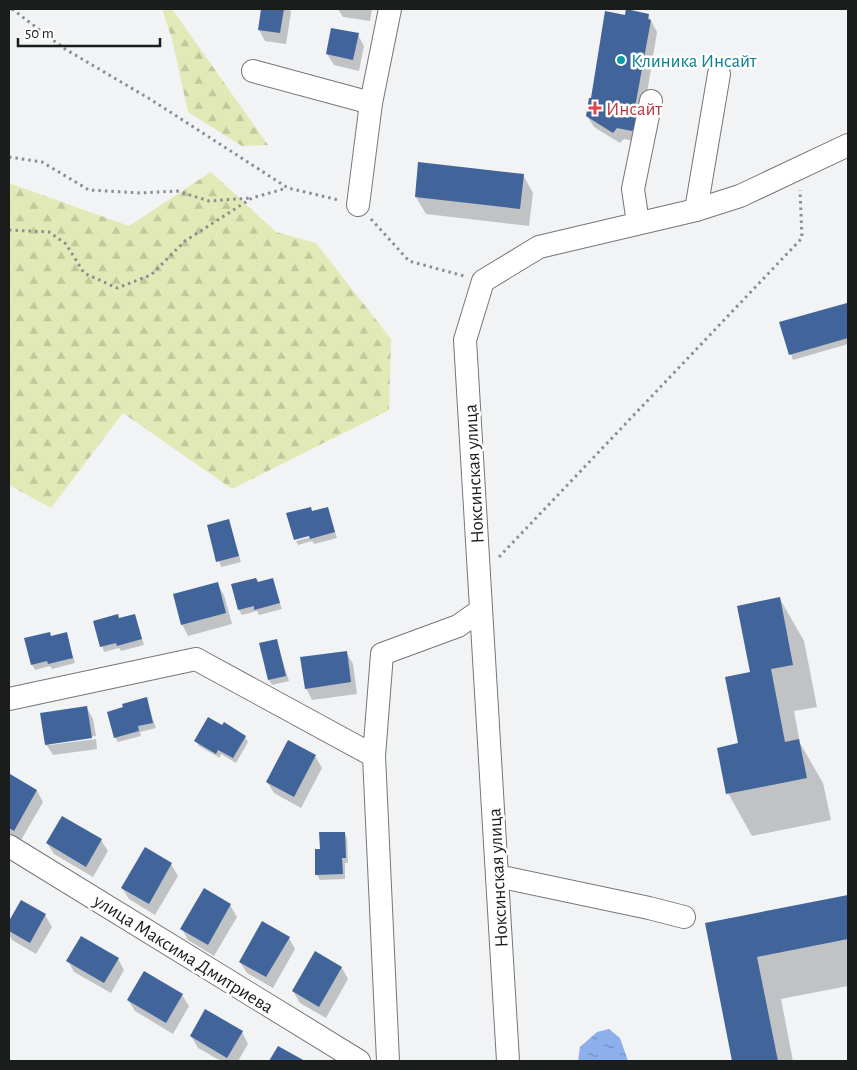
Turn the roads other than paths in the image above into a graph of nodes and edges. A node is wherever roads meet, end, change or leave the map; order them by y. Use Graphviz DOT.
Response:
graph roads {
  1 [pos="390,9"];
  2 [pos="253,71"];
  3 [pos="719,74"];
  4 [pos="651,102"];
  5 [pos="371,103"];
  6 [pos="848,145"];
  7 [pos="358,205"];
  8 [pos="696,210"];
  9 [pos="638,223"];
  10 [pos="481,610"];
  11 [pos="9,699"];
  12 [pos="374,756"];
  13 [pos="9,846"];
  14 [pos="497,876"];
  15 [pos="684,917"];
  16 [pos="359,1061"];
  17 [pos="388,1061"];
  18 [pos="508,1061"];
  1 -- 5 [label="street"];
  2 -- 5 [label="street"];
  3 -- 8 [label="street"];
  4 -- 9 [label="street"];
  5 -- 7 [label="street"];
  6 -- 8 [label="street"];
  8 -- 9 [label="street"];
  9 -- 10 [label="street, Ноксинская улица"];
  10 -- 12 [label="street"];
  10 -- 14 [label="street, Ноксинская улица"];
  11 -- 12 [label="street"];
  12 -- 17 [label="street"];
  13 -- 16 [label="street, улица Максима Дмитриева"];
  14 -- 15 [label="street"];
  14 -- 18 [label="street, Ноксинская улица"];
}
